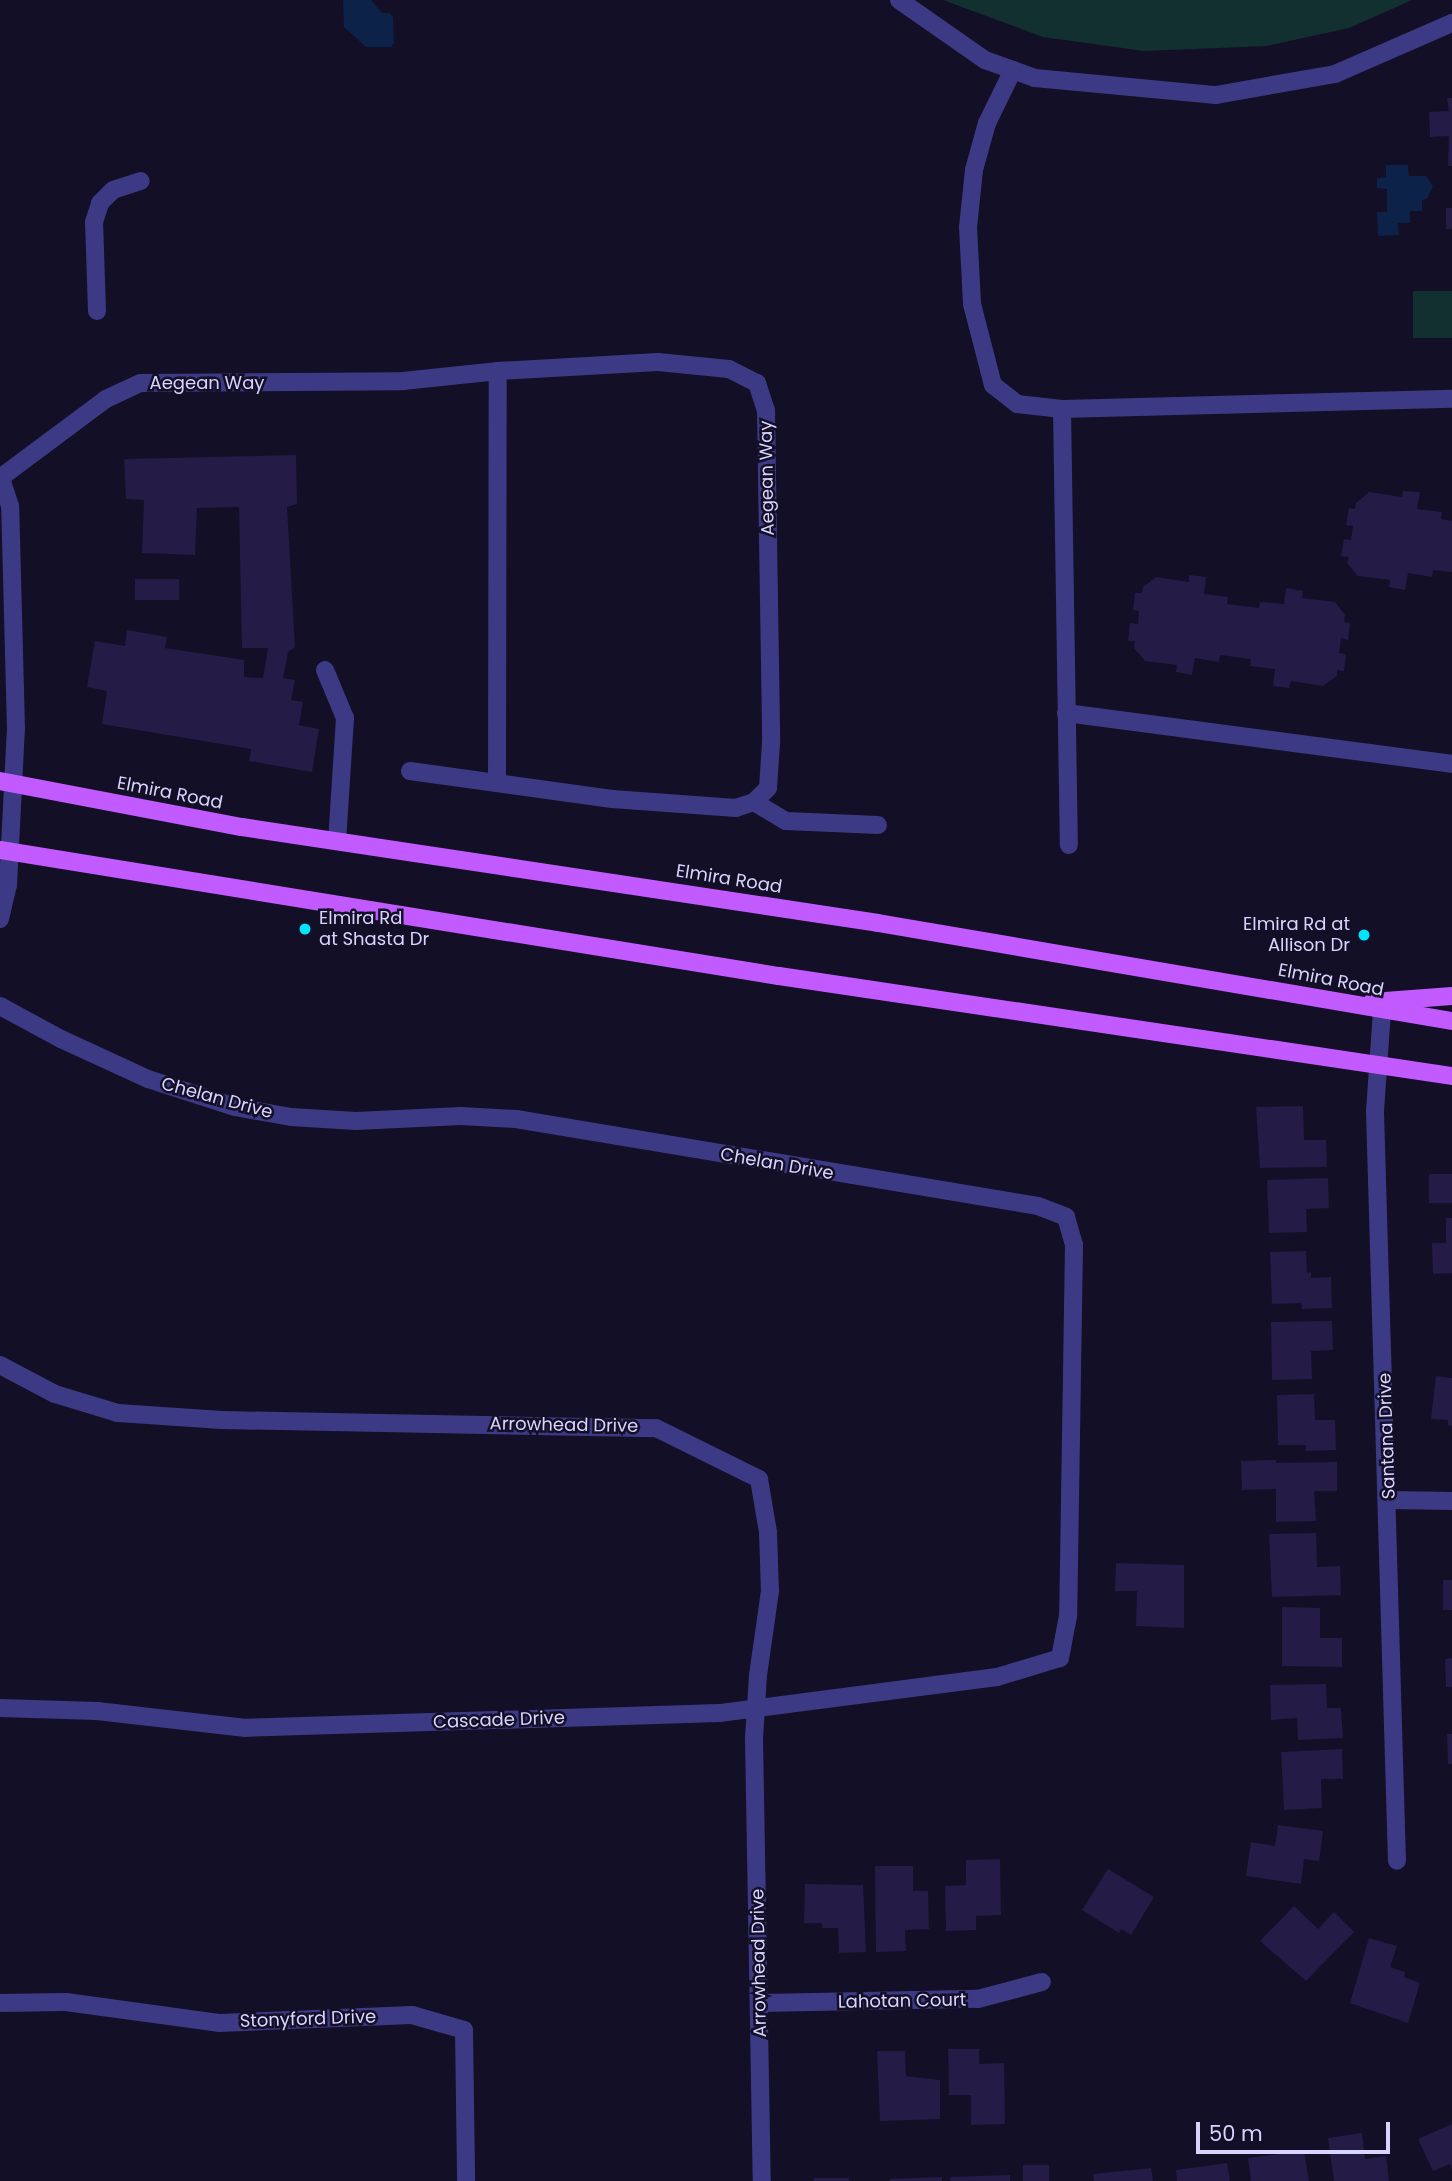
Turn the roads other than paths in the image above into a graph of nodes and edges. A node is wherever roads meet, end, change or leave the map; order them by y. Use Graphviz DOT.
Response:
graph roads {
  1 [pos="899,0"];
  2 [pos="1452,23"];
  3 [pos="1013,70"];
  4 [pos="141,181"];
  5 [pos="97,311"];
  6 [pos="498,371"];
  7 [pos="1452,399"];
  8 [pos="1062,408"];
  9 [pos="1,478"];
  10 [pos="6,585"];
  11 [pos="324,670"];
  12 [pos="1066,713"];
  13 [pos="1452,764"];
  14 [pos="410,771"];
  15 [pos="6,782"];
  16 [pos="497,783"];
  17 [pos="754,802"];
  18 [pos="878,825"];
  19 [pos="337,841"];
  20 [pos="1069,845"];
  21 [pos="5,851"];
  22 [pos="0,919"];
  23 [pos="1452,996"];
  24 [pos="1349,1003"];
  25 [pos="0,1006"];
  26 [pos="1382,1011"];
  27 [pos="1452,1021"];
  28 [pos="1376,1064"];
  29 [pos="1452,1076"];
  30 [pos="0,1365"];
  31 [pos="1389,1500"];
  32 [pos="1452,1501"];
  33 [pos="997,1677"];
  34 [pos="755,1707"];
  35 [pos="0,1708"];
  36 [pos="1397,1861"];
  37 [pos="1042,1982"];
  38 [pos="0,2003"];
  39 [pos="760,2003"];
  40 [pos="466,2181"];
  41 [pos="762,2181"];
  1 -- 3 [label="street"];
  2 -- 3 [label="street"];
  3 -- 8 [label="street"];
  4 -- 5 [label="street"];
  6 -- 9 [label="street, Aegean Way"];
  6 -- 16 [label="street"];
  6 -- 17 [label="street, Aegean Way"];
  7 -- 8 [label="street"];
  8 -- 12 [label="street"];
  9 -- 10 [label="street"];
  10 -- 15 [label="street"];
  11 -- 19 [label="street"];
  12 -- 13 [label="street"];
  12 -- 20 [label="street"];
  14 -- 16 [label="street"];
  15 -- 19 [label="main road, Elmira Road"];
  15 -- 21 [label="street"];
  16 -- 17 [label="street"];
  17 -- 18 [label="street"];
  19 -- 24 [label="main road, Elmira Road"];
  21 -- 22 [label="street"];
  21 -- 28 [label="main road"];
  23 -- 24 [label="main road"];
  24 -- 26 [label="main road, Elmira Road"];
  25 -- 33 [label="street, Chelan Drive"];
  26 -- 27 [label="main road, Elmira Road"];
  26 -- 28 [label="street, Santana Drive"];
  28 -- 29 [label="main road"];
  28 -- 31 [label="street, Santana Drive"];
  30 -- 34 [label="street, Arrowhead Drive"];
  31 -- 32 [label="street"];
  31 -- 36 [label="street, Santana Drive"];
  33 -- 34 [label="street, Cascade Drive"];
  34 -- 35 [label="street, Cascade Drive"];
  34 -- 39 [label="street, Arrowhead Drive"];
  37 -- 39 [label="street, Lahotan Court"];
  38 -- 40 [label="street, Stonyford Drive"];
  39 -- 41 [label="street, Arrowhead Drive"];
}
